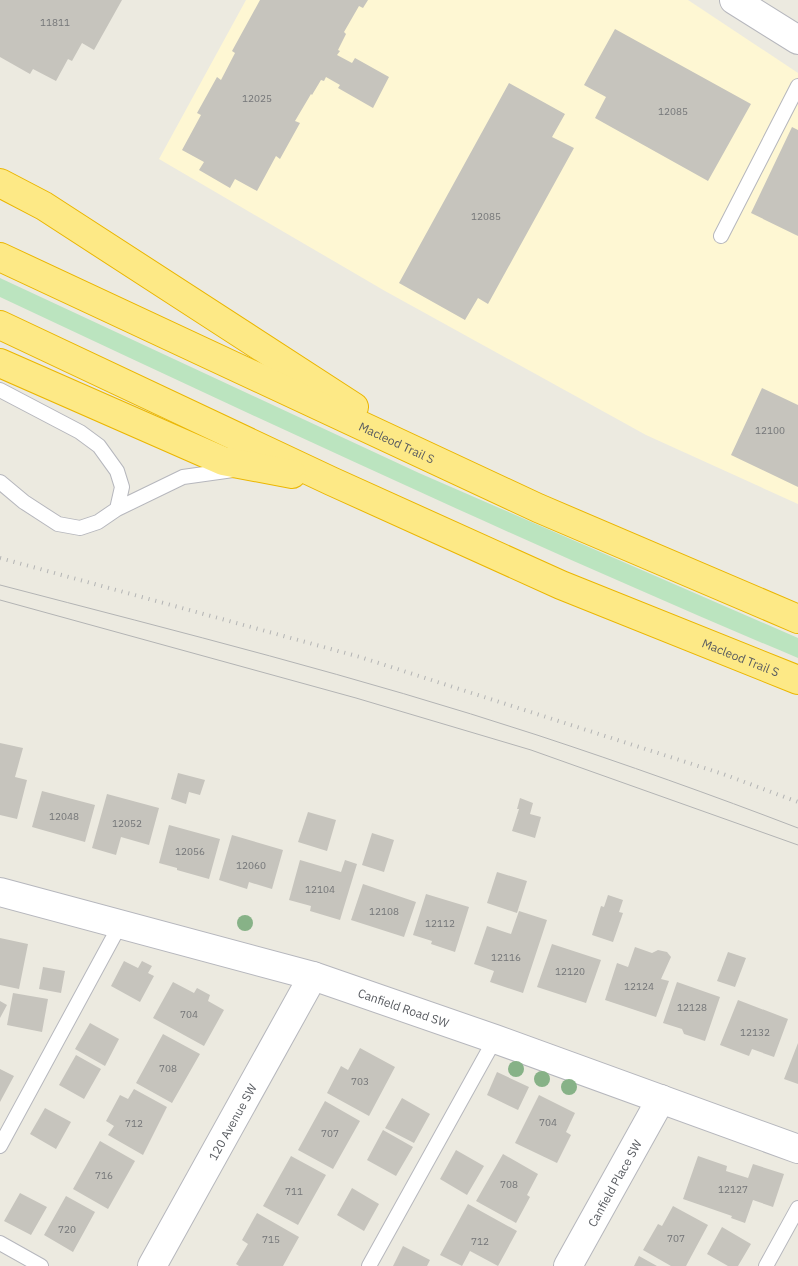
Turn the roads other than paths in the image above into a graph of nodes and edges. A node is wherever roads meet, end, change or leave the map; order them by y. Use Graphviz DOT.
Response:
graph roads {
  1 [pos="734,0"];
  2 [pos="798,40"];
  3 [pos="798,86"];
  4 [pos="0,183"];
  5 [pos="721,236"];
  6 [pos="0,257"];
  7 [pos="0,325"];
  8 [pos="0,363"];
  9 [pos="0,390"];
  10 [pos="442,464"];
  11 [pos="254,467"];
  12 [pos="331,481"];
  13 [pos="0,482"];
  14 [pos="117,510"];
  15 [pos="798,619"];
  16 [pos="798,680"];
  17 [pos="0,892"];
  18 [pos="121,923"];
  19 [pos="312,976"];
  20 [pos="495,1039"];
  21 [pos="661,1099"];
  22 [pos="0,1146"];
  23 [pos="798,1149"];
  24 [pos="798,1208"];
  25 [pos="0,1243"];
  26 [pos="41,1266"];
  27 [pos="152,1266"];
  28 [pos="369,1266"];
  29 [pos="568,1266"];
  30 [pos="766,1266"];
  1 -- 2 [label="street"];
  3 -- 5 [label="lane"];
  4 -- 10 [label="highway"];
  6 -- 10 [label="highway, Macleod Trail S"];
  7 -- 12 [label="highway, Macleod Trail S"];
  8 -- 11 [label="highway"];
  9 -- 14 [label="lane"];
  10 -- 15 [label="highway, Macleod Trail S"];
  11 -- 12 [label="highway"];
  11 -- 14 [label="lane"];
  12 -- 16 [label="highway, Macleod Trail S"];
  13 -- 14 [label="lane"];
  17 -- 18 [label="street, Canfield Road SW"];
  18 -- 19 [label="street, Canfield Road SW"];
  18 -- 22 [label="lane"];
  19 -- 20 [label="street, Canfield Road SW"];
  19 -- 27 [label="street, 120 Avenue SW"];
  20 -- 21 [label="street, Canfield Road SW"];
  20 -- 28 [label="lane"];
  21 -- 23 [label="street, Canfield Road SW"];
  21 -- 29 [label="street, Canfield Place SW"];
  24 -- 30 [label="lane"];
  25 -- 26 [label="lane"];
}
